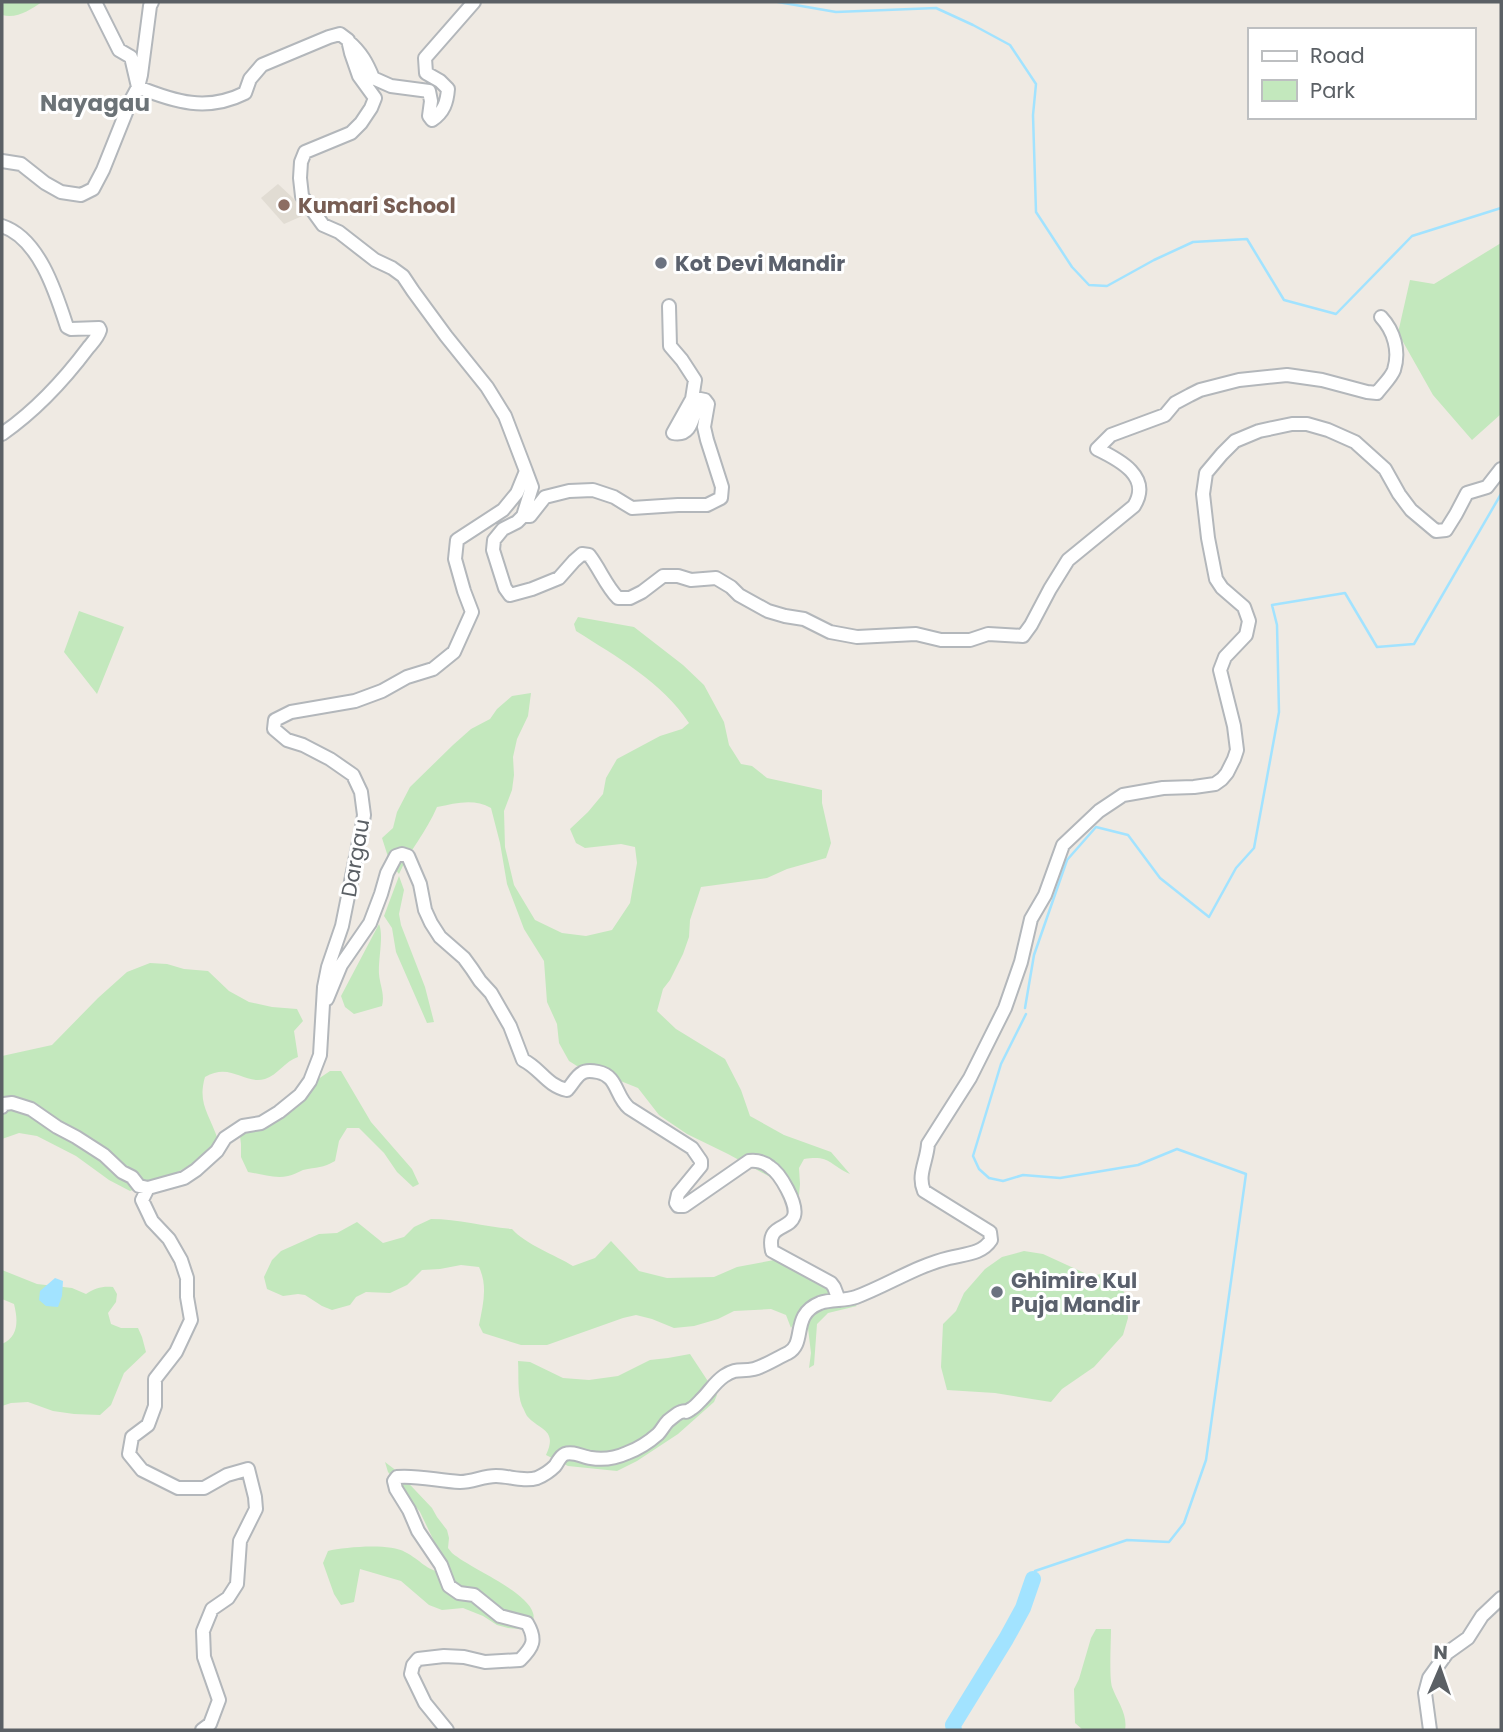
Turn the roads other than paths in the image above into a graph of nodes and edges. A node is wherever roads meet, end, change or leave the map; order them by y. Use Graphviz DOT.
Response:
graph roads {
  1 [pos="95,2"];
  2 [pos="152,2"];
  3 [pos="474,2"];
  4 [pos="348,40"];
  5 [pos="138,87"];
  6 [pos="2,161"];
  7 [pos="2,226"];
  8 [pos="669,306"];
  9 [pos="1381,317"];
  10 [pos="2,434"];
  11 [pos="1501,469"];
  12 [pos="526,471"];
  13 [pos="523,516"];
  14 [pos="322,1013"];
  15 [pos="2,1107"];
  16 [pos="148,1188"];
  17 [pos="839,1300"];
  18 [pos="1501,1598"];
  19 [pos="202,1730"];
  20 [pos="447,1730"];
  21 [pos="1430,1730"];
  1 -- 5 [label="street"];
  2 -- 5 [label="street"];
  3 -- 4 [label="street"];
  4 -- 5 [label="street"];
  4 -- 12 [label="street"];
  5 -- 6 [label="street"];
  7 -- 10 [label="street"];
  8 -- 13 [label="street"];
  9 -- 13 [label="street"];
  11 -- 17 [label="street"];
  12 -- 13 [label="street"];
  12 -- 14 [label="street, Dargau"];
  14 -- 16 [label="street, Dargau"];
  14 -- 17 [label="street"];
  15 -- 16 [label="street"];
  16 -- 19 [label="street"];
  17 -- 20 [label="street"];
  18 -- 21 [label="street"];
}
